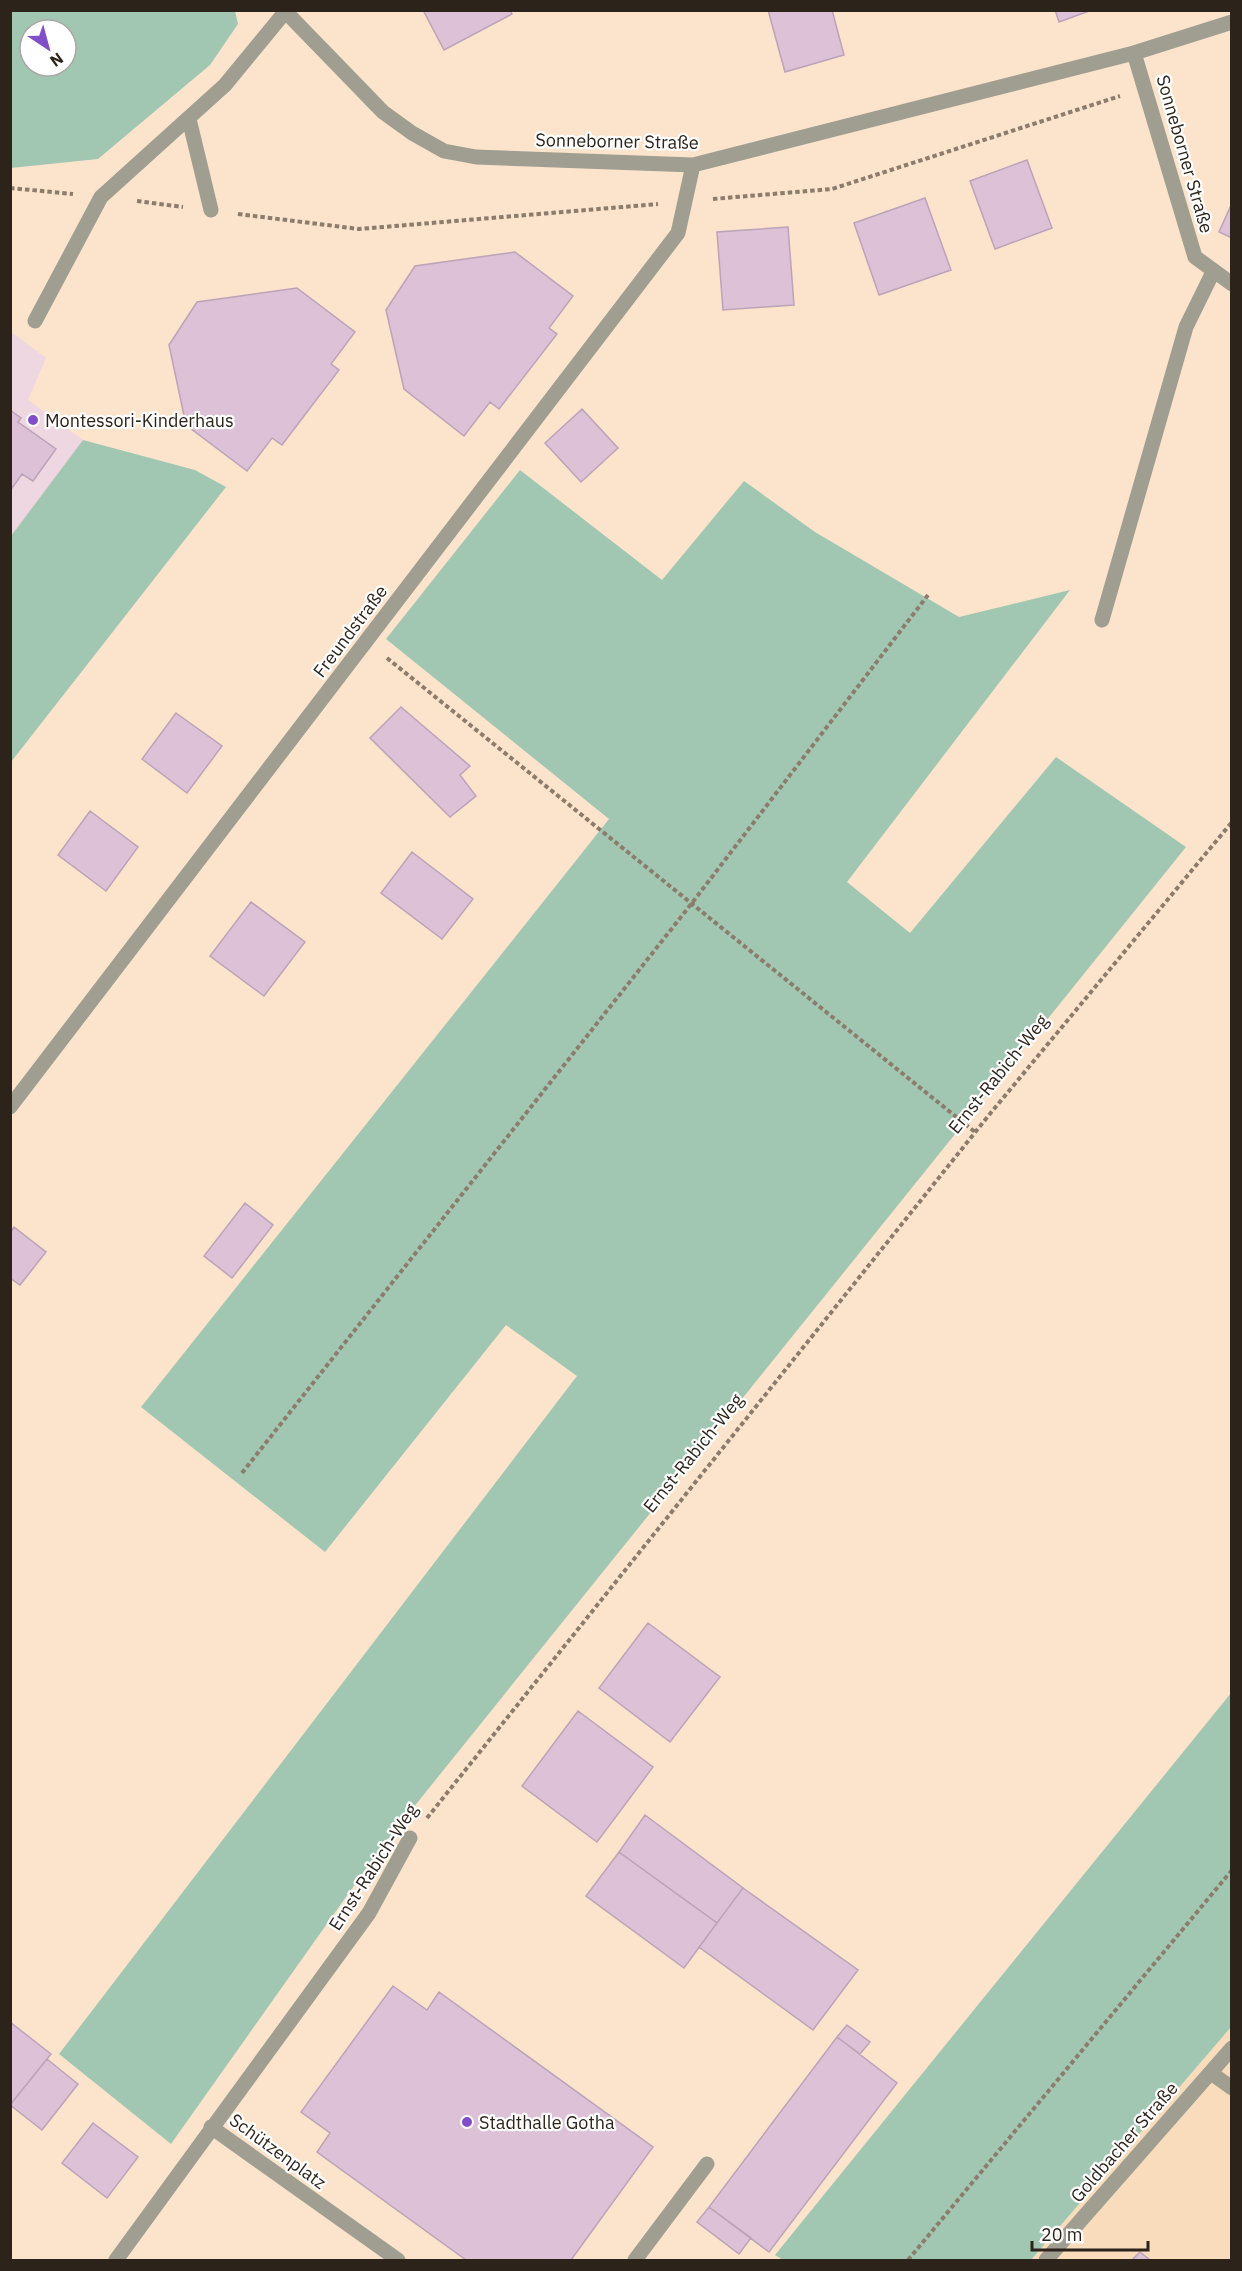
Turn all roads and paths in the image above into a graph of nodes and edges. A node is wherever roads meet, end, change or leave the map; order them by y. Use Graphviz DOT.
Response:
graph roads {
  1 [pos="284,11"];
  2 [pos="1232,22"];
  3 [pos="1134,53"];
  4 [pos="189,119"];
  5 [pos="693,165"];
  6 [pos="10,188"];
  7 [pos="101,197"];
  8 [pos="212,210"];
  9 [pos="1213,272"];
  10 [pos="1232,284"];
  11 [pos="35,321"];
  12 [pos="928,594"];
  13 [pos="1102,620"];
  14 [pos="366,642"];
  15 [pos="1232,822"];
  16 [pos="692,903"];
  17 [pos="10,1107"];
  18 [pos="975,1132"];
  19 [pos="242,1473"];
  20 [pos="411,1838"];
  21 [pos="1232,1870"];
  22 [pos="1232,2048"];
  23 [pos="1210,2073"];
  24 [pos="1232,2088"];
  25 [pos="211,2127"];
  26 [pos="707,2164"];
  27 [pos="116,2260"];
  28 [pos="398,2260"];
  29 [pos="635,2260"];
  30 [pos="908,2260"];
  31 [pos="1046,2260"];
  1 -- 4 [label="street"];
  1 -- 5 [label="street, Sonneborner Straße"];
  2 -- 3 [label="street, Sonneborner Straße"];
  3 -- 5 [label="street, Sonneborner Straße"];
  3 -- 9 [label="street, Sonneborner Straße"];
  4 -- 7 [label="street"];
  4 -- 8 [label="street"];
  5 -- 14 [label="street, Freundstraße"];
  6 -- 7 [label="path"];
  7 -- 11 [label="street"];
  9 -- 10 [label="street, Sonneborner Straße"];
  9 -- 13 [label="street"];
  12 -- 16 [label="path"];
  14 -- 16 [label="path"];
  14 -- 17 [label="street, Freundstraße"];
  15 -- 18 [label="path, Ernst-Rabich-Weg"];
  16 -- 18 [label="path"];
  16 -- 19 [label="path"];
  18 -- 20 [label="path, Ernst-Rabich-Weg"];
  20 -- 25 [label="street, Ernst-Rabich-Weg"];
  21 -- 30 [label="path"];
  22 -- 23 [label="street, Goldbacher Straße"];
  23 -- 24 [label="street"];
  23 -- 31 [label="street, Goldbacher Straße"];
  25 -- 27 [label="street, Schützenplatz"];
  25 -- 28 [label="street, Schützenplatz"];
  26 -- 29 [label="street"];
}
